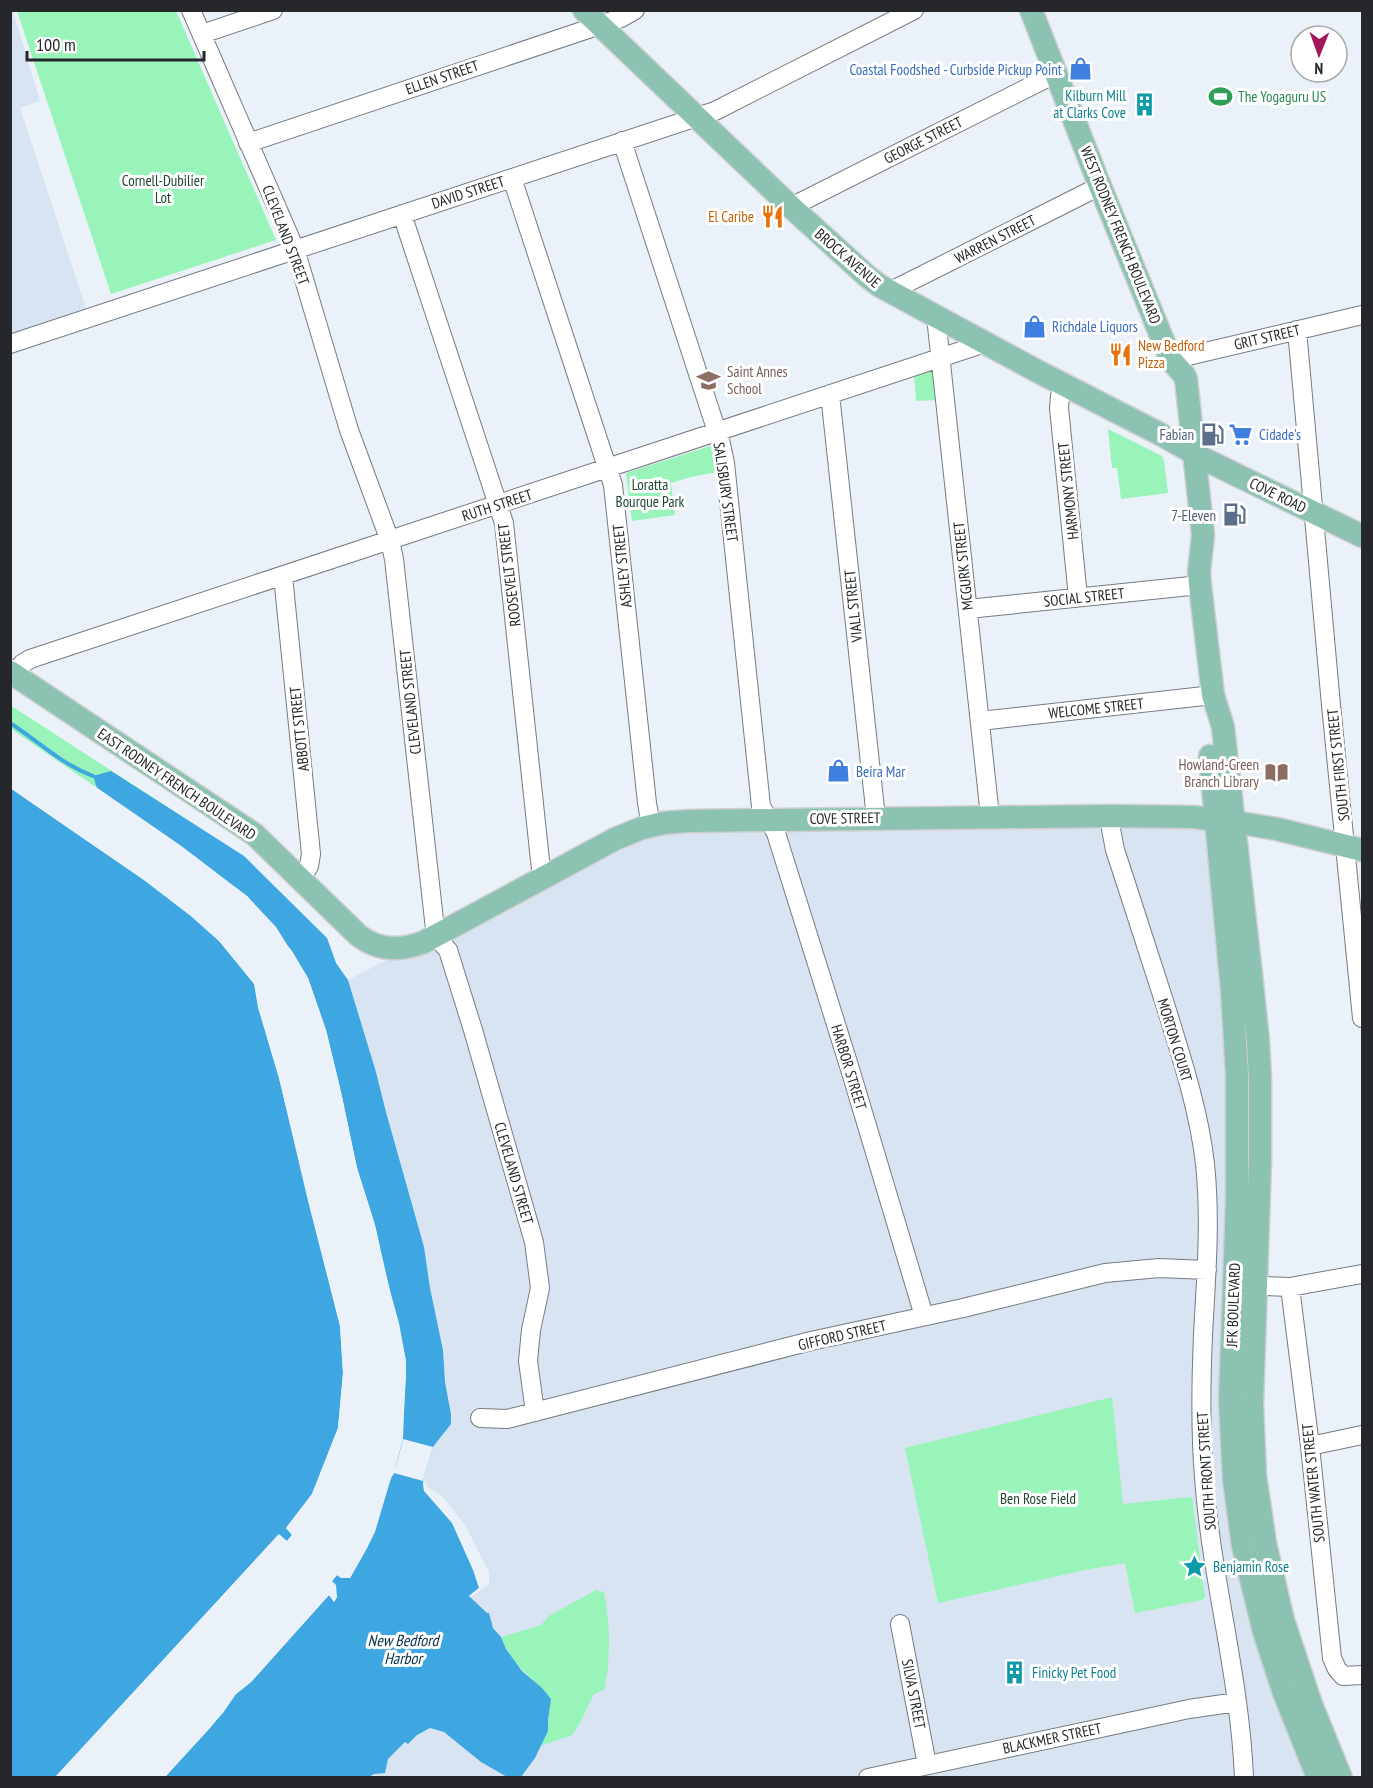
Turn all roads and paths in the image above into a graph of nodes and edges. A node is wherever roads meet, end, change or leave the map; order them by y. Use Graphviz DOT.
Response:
graph roads {
  1 [pos="191,10"];
  2 [pos="273,10"];
  3 [pos="635,10"];
  4 [pos="914,10"];
  5 [pos="1031,10"];
  6 [pos="592,18"];
  7 [pos="202,34"];
  8 [pos="1055,74"];
  9 [pos="696,117"];
  10 [pos="622,141"];
  11 [pos="248,143"];
  12 [pos="512,178"];
  13 [pos="1100,186"];
  14 [pos="791,207"];
  15 [pos="402,214"];
  16 [pos="295,249"];
  17 [pos="889,292"];
  18 [pos="1362,315"];
  19 [pos="936,317"];
  20 [pos="1297,330"];
  21 [pos="985,343"];
  22 [pos="10,344"];
  23 [pos="940,358"];
  24 [pos="1171,360"];
  25 [pos="1065,385"];
  26 [pos="830,394"];
  27 [pos="718,432"];
  28 [pos="1186,448"];
  29 [pos="608,468"];
  30 [pos="498,505"];
  31 [pos="1313,512"];
  32 [pos="1362,536"];
  33 [pos="390,541"];
  34 [pos="283,576"];
  35 [pos="1199,579"];
  36 [pos="1078,597"];
  37 [pos="968,609"];
  38 [pos="12,673"];
  39 [pos="1213,695"];
  40 [pos="980,721"];
  41 [pos="990,816"];
  42 [pos="1111,816"];
  43 [pos="876,818"];
  44 [pos="768,819"];
  45 [pos="1225,821"];
  46 [pos="651,825"];
  47 [pos="1354,848"];
  48 [pos="301,879"];
  49 [pos="542,879"];
  50 [pos="358,935"];
  51 [pos="436,937"];
  52 [pos="1362,1018"];
  53 [pos="1207,1270"];
  54 [pos="1362,1274"];
  55 [pos="1234,1285"];
  56 [pos="1256,1286"];
  57 [pos="1290,1287"];
  58 [pos="924,1316"];
  59 [pos="535,1412"];
  60 [pos="480,1418"];
  61 [pos="1362,1435"];
  62 [pos="1310,1446"];
  63 [pos="900,1624"];
  64 [pos="1362,1675"];
  65 [pos="1237,1702"];
  66 [pos="927,1765"];
  67 [pos="868,1778"];
  68 [pos="1244,1778"];
  69 [pos="1318,1778"];
  70 [pos="1341,1778"];
  1 -- 7 [label="street, CLEVELAND STREET"];
  2 -- 7 [label="street"];
  3 -- 6 [label="street, ELLEN STREET"];
  4 -- 9 [label="street, DAVID STREET"];
  5 -- 8 [label="main road, WEST RODNEY FRENCH BOULEVARD"];
  6 -- 9 [label="main road, BROCK AVENUE"];
  6 -- 11 [label="street, ELLEN STREET"];
  7 -- 11 [label="street, CLEVELAND STREET"];
  8 -- 13 [label="main road, WEST RODNEY FRENCH BOULEVARD"];
  8 -- 14 [label="street, GEORGE STREET"];
  9 -- 10 [label="street, DAVID STREET"];
  9 -- 14 [label="main road, BROCK AVENUE"];
  10 -- 12 [label="street, DAVID STREET"];
  10 -- 27 [label="street, SALISBURY STREET"];
  11 -- 16 [label="street, CLEVELAND STREET"];
  12 -- 15 [label="street, DAVID STREET"];
  12 -- 29 [label="street, ASHLEY STREET"];
  13 -- 17 [label="street, WARREN STREET"];
  13 -- 24 [label="main road, WEST RODNEY FRENCH BOULEVARD"];
  14 -- 17 [label="main road, BROCK AVENUE"];
  15 -- 16 [label="street, DAVID STREET"];
  15 -- 30 [label="street, ROOSEVELT STREET"];
  16 -- 22 [label="street, DAVID STREET"];
  16 -- 33 [label="street, CLEVELAND STREET"];
  17 -- 19 [label="main road, BROCK AVENUE"];
  18 -- 20 [label="street, GRIT STREET"];
  19 -- 21 [label="main road, BROCK AVENUE"];
  19 -- 23 [label="street, MCGURK STREET"];
  20 -- 24 [label="street, GRIT STREET"];
  20 -- 31 [label="street, SOUTH FIRST STREET"];
  21 -- 23 [label="street, RUTH STREET"];
  21 -- 25 [label="main road, BROCK AVENUE"];
  23 -- 26 [label="street, RUTH STREET"];
  23 -- 37 [label="street, MCGURK STREET"];
  24 -- 28 [label="main road, WEST RODNEY FRENCH BOULEVARD"];
  25 -- 28 [label="main road, BROCK AVENUE"];
  25 -- 36 [label="street, HARMONY STREET"];
  26 -- 27 [label="street, RUTH STREET"];
  26 -- 43 [label="street, VIALL STREET"];
  27 -- 29 [label="street, RUTH STREET"];
  27 -- 44 [label="street, SALISBURY STREET"];
  28 -- 31 [label="main road, COVE ROAD"];
  28 -- 35 [label="main road, WEST RODNEY FRENCH BOULEVARD"];
  29 -- 30 [label="street, RUTH STREET"];
  29 -- 46 [label="street, ASHLEY STREET"];
  30 -- 33 [label="street, RUTH STREET"];
  30 -- 49 [label="street, ROOSEVELT STREET"];
  31 -- 32 [label="main road, COVE ROAD"];
  31 -- 47 [label="street, SOUTH FIRST STREET"];
  33 -- 34 [label="street, RUTH STREET"];
  33 -- 51 [label="street, CLEVELAND STREET"];
  34 -- 38 [label="street, RUTH STREET"];
  34 -- 48 [label="street, ABBOTT STREET"];
  35 -- 36 [label="street, SOCIAL STREET"];
  35 -- 39 [label="main road, WEST RODNEY FRENCH BOULEVARD"];
  36 -- 37 [label="street, SOCIAL STREET"];
  37 -- 40 [label="street, MCGURK STREET"];
  38 -- 48 [label="main road, EAST RODNEY FRENCH BOULEVARD"];
  39 -- 40 [label="street, WELCOME STREET"];
  39 -- 45 [label="main road, WEST RODNEY FRENCH BOULEVARD"];
  40 -- 41 [label="street, MCGURK STREET"];
  41 -- 42 [label="main road, COVE STREET"];
  41 -- 43 [label="main road, COVE STREET"];
  42 -- 45 [label="main road, COVE STREET"];
  42 -- 53 [label="street, MORTON COURT"];
  43 -- 44 [label="main road, COVE STREET"];
  44 -- 46 [label="main road, COVE STREET"];
  44 -- 58 [label="street, HARBOR STREET"];
  45 -- 47 [label="main road, COVE STREET"];
  45 -- 55 [label="main road, JFK BOULEVARD"];
  45 -- 56 [label="main road, JFK BOULEVARD"];
  46 -- 49 [label="main road, COVE STREET"];
  47 -- 52 [label="street, SOUTH FIRST STREET"];
  48 -- 50 [label="main road, EAST RODNEY FRENCH BOULEVARD"];
  49 -- 51 [label="main road, COVE STREET"];
  50 -- 51 [label="main road, COVE STREET"];
  51 -- 59 [label="street, CLEVELAND STREET"];
  53 -- 58 [label="street, GIFFORD STREET"];
  53 -- 65 [label="street, SOUTH FRONT STREET"];
  54 -- 57 [label="street"];
  55 -- 56 [label="street"];
  55 -- 69 [label="main road, JFK BOULEVARD"];
  56 -- 57 [label="street"];
  56 -- 70 [label="main road, JFK BOULEVARD"];
  57 -- 62 [label="street, SOUTH WATER STREET"];
  58 -- 59 [label="street, GIFFORD STREET"];
  59 -- 60 [label="street, GIFFORD STREET"];
  61 -- 62 [label="street"];
  62 -- 64 [label="street, SOUTH WATER STREET"];
  63 -- 66 [label="street, SILVA STREET"];
  65 -- 66 [label="street, BLACKMER STREET"];
  65 -- 68 [label="street, SOUTH FRONT STREET"];
  66 -- 67 [label="street, BLACKMER STREET"];
}
